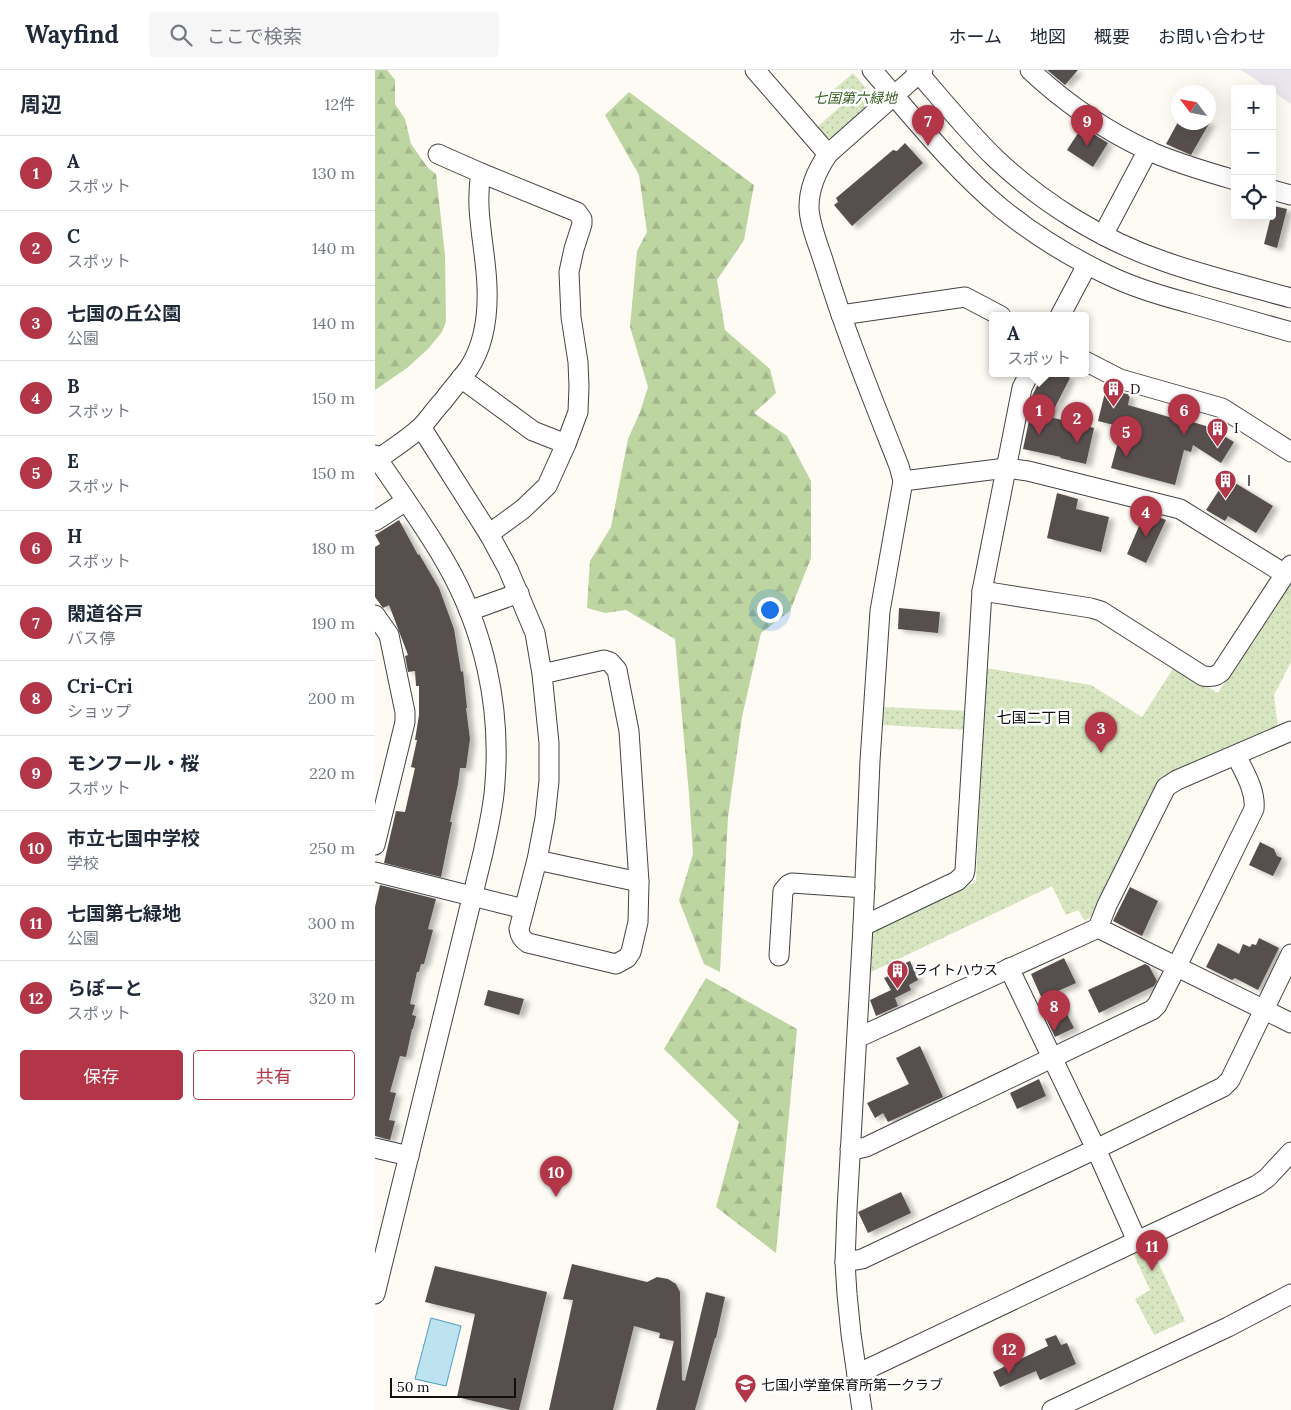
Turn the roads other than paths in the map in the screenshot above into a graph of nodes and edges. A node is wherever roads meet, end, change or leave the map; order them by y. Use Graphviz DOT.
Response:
graph roads {
  1 [pos="755,70"];
  2 [pos="872,70"];
  3 [pos="1030,70"];
  4 [pos="920,71"];
  5 [pos="894,96"];
  6 [pos="1148,150"];
  7 [pos="438,154"];
  8 [pos="828,154"];
  9 [pos="481,173"];
  10 [pos="1231,179"];
  11 [pos="1276,191"];
  12 [pos="1291,195"];
  13 [pos="1103,235"];
  14 [pos="1087,265"];
  15 [pos="1291,298"];
  16 [pos="993,312"];
  17 [pos="1062,312"];
  18 [pos="841,315"];
  19 [pos="1291,332"];
  20 [pos="1089,363"];
  21 [pos="1028,377"];
  22 [pos="461,378"];
  23 [pos="421,427"];
  24 [pos="566,444"];
  25 [pos="1291,452"];
  26 [pos="376,457"];
  27 [pos="1006,468"];
  28 [pos="903,481"];
  29 [pos="406,501"];
  30 [pos="375,521"];
  31 [pos="489,534"];
  32 [pos="1288,570"];
  33 [pos="983,592"];
  34 [pos="519,593"];
  35 [pos="469,611"];
  36 [pos="375,615"];
  37 [pos="382,639"];
  38 [pos="542,674"];
  39 [pos="1291,731"];
  40 [pos="1236,756"];
  41 [pos="375,845"];
  42 [pos="537,860"];
  43 [pos="375,872"];
  44 [pos="639,882"];
  45 [pos="865,888"];
  46 [pos="472,897"];
  47 [pos="524,909"];
  48 [pos="863,926"];
  49 [pos="1098,928"];
  50 [pos="1291,954"];
  51 [pos="779,956"];
  52 [pos="1177,966"];
  53 [pos="1009,968"];
  54 [pos="1264,1010"];
  55 [pos="1291,1023"];
  56 [pos="857,1038"];
  57 [pos="1052,1058"];
  58 [pos="375,1148"];
  59 [pos="850,1149"];
  60 [pos="1097,1149"];
  61 [pos="1291,1152"];
  62 [pos="409,1156"];
  63 [pos="382,1239"];
  64 [pos="1137,1241"];
  65 [pos="845,1262"];
  66 [pos="375,1294"];
  67 [pos="1291,1294"];
  68 [pos="857,1374"];
  69 [pos="862,1410"];
  70 [pos="1052,1410"];
  1 -- 8 [label="street"];
  2 -- 5 [label="street"];
  3 -- 6 [label="street"];
  4 -- 5 [label="street"];
  4 -- 13 [label="street"];
  5 -- 8 [label="street"];
  5 -- 14 [label="street"];
  6 -- 10 [label="street"];
  6 -- 13 [label="street"];
  7 -- 9 [label="street"];
  8 -- 18 [label="street"];
  9 -- 22 [label="street"];
  9 -- 24 [label="street"];
  11 -- 12 [label="street"];
  13 -- 15 [label="street"];
  14 -- 17 [label="street"];
  14 -- 19 [label="street"];
  16 -- 18 [label="street"];
  18 -- 28 [label="street"];
  20 -- 25 [label="street"];
  21 -- 27 [label="street"];
  22 -- 23 [label="street"];
  22 -- 24 [label="street"];
  23 -- 26 [label="street"];
  23 -- 31 [label="street"];
  24 -- 31 [label="street"];
  26 -- 29 [label="street"];
  27 -- 28 [label="street"];
  27 -- 32 [label="street"];
  27 -- 33 [label="street"];
  28 -- 45 [label="street"];
  29 -- 30 [label="street"];
  29 -- 35 [label="street"];
  31 -- 34 [label="street"];
  32 -- 33 [label="street"];
  33 -- 48 [label="street"];
  34 -- 35 [label="street"];
  34 -- 38 [label="street"];
  35 -- 46 [label="street"];
  36 -- 37 [label="street"];
  37 -- 41 [label="street"];
  38 -- 42 [label="street"];
  38 -- 44 [label="street"];
  39 -- 40 [label="street"];
  40 -- 49 [label="street"];
  40 -- 52 [label="street"];
  42 -- 44 [label="street"];
  42 -- 47 [label="street"];
  43 -- 46 [label="street"];
  44 -- 47 [label="street"];
  45 -- 48 [label="street"];
  45 -- 51 [label="street"];
  46 -- 47 [label="street"];
  46 -- 62 [label="street"];
  48 -- 56 [label="street"];
  49 -- 52 [label="street"];
  49 -- 53 [label="street"];
  50 -- 54 [label="street"];
  52 -- 54 [label="street"];
  52 -- 57 [label="street"];
  53 -- 56 [label="street"];
  53 -- 57 [label="street"];
  54 -- 55 [label="street"];
  54 -- 60 [label="street"];
  56 -- 59 [label="street"];
  57 -- 59 [label="street"];
  57 -- 60 [label="street"];
  58 -- 62 [label="street"];
  59 -- 65 [label="street"];
  60 -- 64 [label="street"];
  60 -- 65 [label="street"];
  61 -- 64 [label="street"];
  62 -- 63 [label="street"];
  63 -- 66 [label="street"];
  64 -- 68 [label="street"];
  65 -- 68 [label="street"];
  67 -- 70 [label="street"];
  68 -- 69 [label="street"];
}
